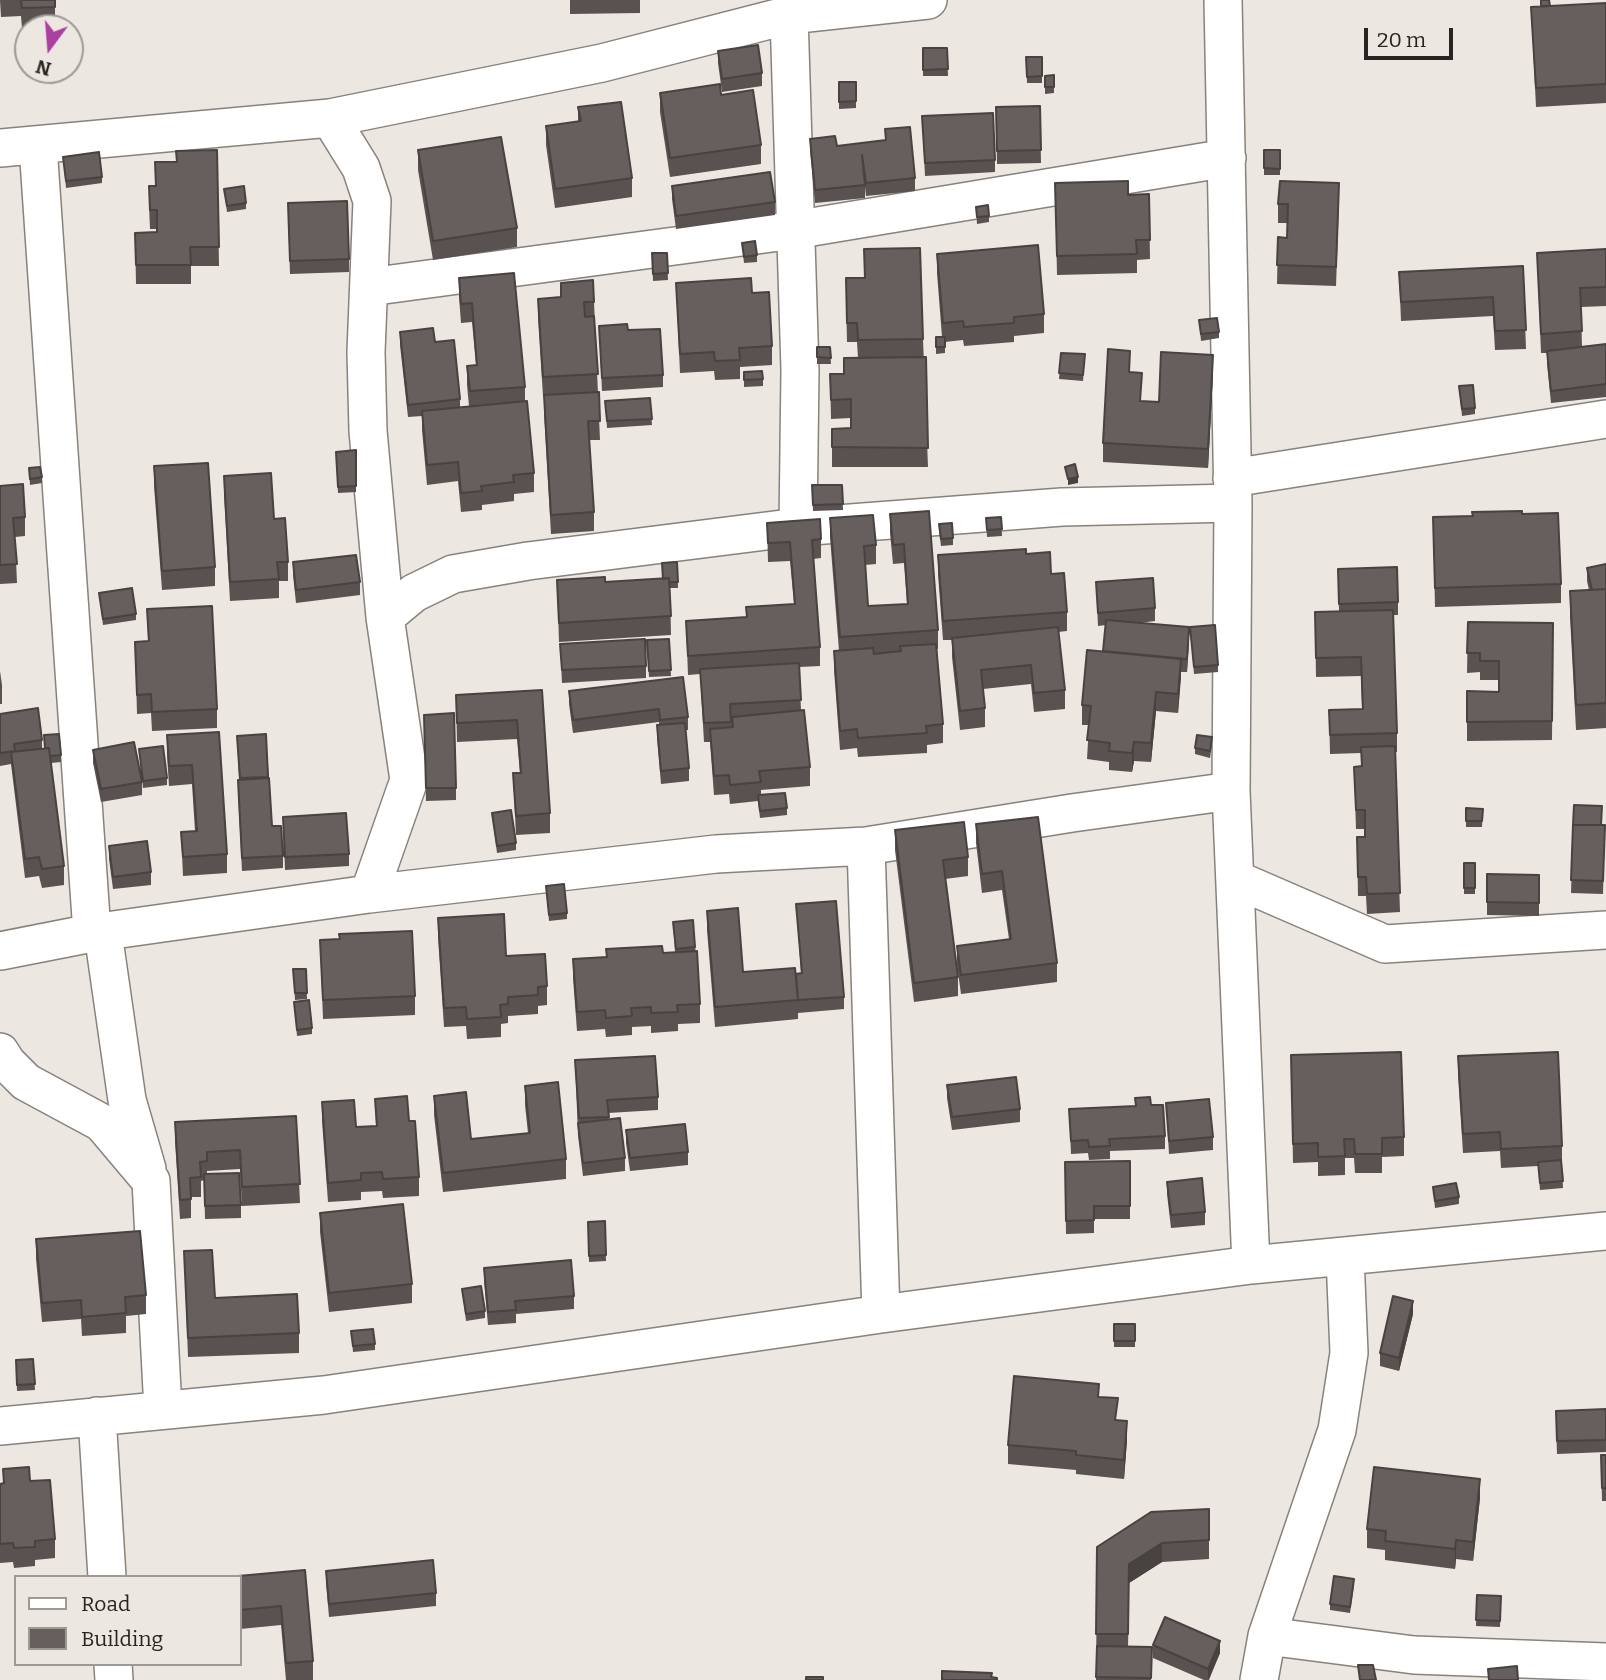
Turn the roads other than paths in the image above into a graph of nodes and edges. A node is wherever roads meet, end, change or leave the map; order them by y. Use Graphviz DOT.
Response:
graph roads {
  1 [pos="928,0"];
  2 [pos="1223,0"];
  3 [pos="846,5"];
  4 [pos="789,15"];
  5 [pos="330,118"];
  6 [pos="38,146"];
  7 [pos="0,148"];
  8 [pos="1227,158"];
  9 [pos="794,230"];
  10 [pos="369,287"];
  11 [pos="1606,419"];
  12 [pos="1232,490"];
  13 [pos="798,527"];
  14 [pos="385,617"];
  15 [pos="1231,791"];
  16 [pos="866,846"];
  17 [pos="1235,879"];
  18 [pos="369,894"];
  19 [pos="1606,930"];
  20 [pos="97,933"];
  21 [pos="0,951"];
  22 [pos="0,1052"];
  23 [pos="13,1089"];
  24 [pos="151,1181"];
  25 [pos="1606,1231"];
  26 [pos="1345,1257"];
  27 [pos="1251,1265"];
  28 [pos="881,1314"];
  29 [pos="163,1410"];
  30 [pos="97,1416"];
  31 [pos="0,1426"];
  32 [pos="107,1575"];
  33 [pos="1267,1636"];
  34 [pos="1606,1662"];
  35 [pos="1259,1680"];
  1 -- 3 [label="street"];
  2 -- 8 [label="street"];
  3 -- 4 [label="street"];
  4 -- 5 [label="street"];
  4 -- 9 [label="street"];
  5 -- 6 [label="street"];
  5 -- 10 [label="street"];
  6 -- 7 [label="street"];
  6 -- 20 [label="street"];
  8 -- 9 [label="street"];
  8 -- 12 [label="street"];
  9 -- 10 [label="street"];
  9 -- 13 [label="street"];
  10 -- 14 [label="street"];
  11 -- 12 [label="street"];
  12 -- 13 [label="street"];
  12 -- 15 [label="street"];
  13 -- 14 [label="street"];
  14 -- 18 [label="street"];
  15 -- 16 [label="street"];
  15 -- 17 [label="street"];
  16 -- 18 [label="street"];
  16 -- 28 [label="street"];
  17 -- 19 [label="street"];
  17 -- 27 [label="street"];
  18 -- 20 [label="street"];
  20 -- 21 [label="street"];
  20 -- 24 [label="street"];
  22 -- 23 [label="street"];
  23 -- 24 [label="street"];
  24 -- 29 [label="street"];
  25 -- 26 [label="street"];
  26 -- 27 [label="street"];
  26 -- 33 [label="street"];
  27 -- 28 [label="street"];
  28 -- 29 [label="street"];
  29 -- 30 [label="street"];
  30 -- 31 [label="street"];
  30 -- 32 [label="street"];
  33 -- 34 [label="street"];
  33 -- 35 [label="street"];
}
